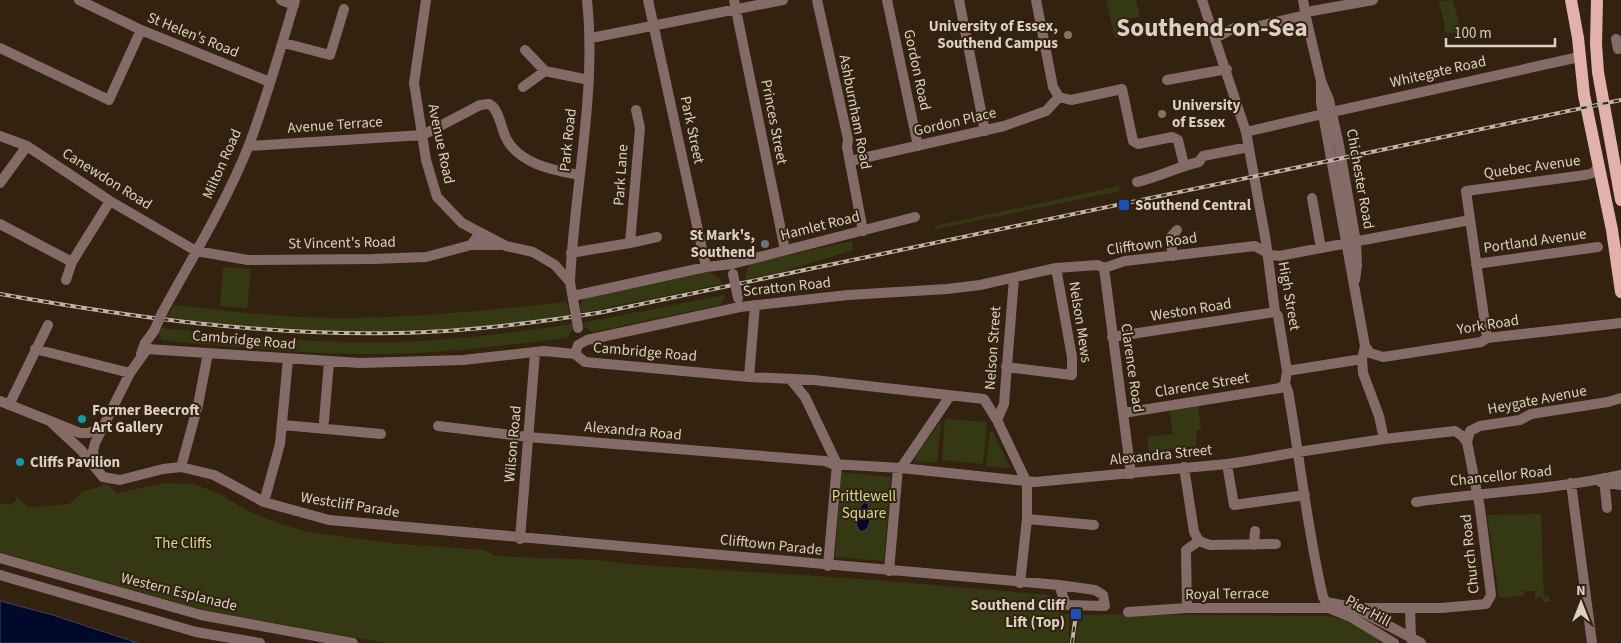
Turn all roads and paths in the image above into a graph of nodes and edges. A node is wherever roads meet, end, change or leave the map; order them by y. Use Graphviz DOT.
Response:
graph roads {
  1 [pos="79,0"];
  2 [pos="281,0"];
  3 [pos="426,0"];
  4 [pos="587,0"];
  5 [pos="648,0"];
  6 [pos="783,0"];
  7 [pos="817,0"];
  8 [pos="887,0"];
  9 [pos="959,0"];
  10 [pos="1036,0"];
  11 [pos="1202,0"];
  12 [pos="1303,0"];
  13 [pos="1310,0"];
  14 [pos="1373,0"];
  15 [pos="1571,0"];
  16 [pos="1597,0"];
  17 [pos="294,3"];
  18 [pos="735,4"];
  19 [pos="344,9"];
  20 [pos="1308,13"];
  21 [pos="654,26"];
  22 [pos="141,30"];
  23 [pos="1218,35"];
  24 [pos="591,38"];
  25 [pos="284,43"];
  26 [pos="0,48"];
  27 [pos="525,50"];
  28 [pos="1580,57"];
  29 [pos="1227,69"];
  30 [pos="545,70"];
  31 [pos="589,80"];
  32 [pos="1167,80"];
  33 [pos="270,82"];
  34 [pos="523,87"];
  35 [pos="1059,96"];
  36 [pos="636,110"];
  37 [pos="1327,113"];
  38 [pos="985,131"];
  39 [pos="1246,132"];
  40 [pos="423,135"];
  41 [pos="0,136"];
  42 [pos="27,146"];
  43 [pos="248,146"];
  44 [pos="918,146"];
  45 [pos="1249,147"];
  46 [pos="850,161"];
  47 [pos="1184,166"];
  48 [pos="1599,167"];
  49 [pos="579,174"];
  50 [pos="1137,182"];
  51 [pos="0,183"];
  52 [pos="1312,198"];
  53 [pos="1621,200"];
  54 [pos="110,201"];
  55 [pos="915,218"];
  56 [pos="1470,220"];
  57 [pos="0,224"];
  58 [pos="1176,230"];
  59 [pos="863,231"];
  60 [pos="480,232"];
  61 [pos="657,237"];
  62 [pos="1265,239"];
  63 [pos="1254,240"];
  64 [pos="630,243"];
  65 [pos="1351,243"];
  66 [pos="471,245"];
  67 [pos="506,246"];
  68 [pos="1598,247"];
  69 [pos="1321,248"];
  70 [pos="785,250"];
  71 [pos="1266,250"];
  72 [pos="196,251"];
  73 [pos="571,255"];
  74 [pos="1173,256"];
  75 [pos="546,258"];
  76 [pos="72,262"];
  77 [pos="1476,264"];
  78 [pos="706,267"];
  79 [pos="1056,268"];
  80 [pos="1104,268"];
  81 [pos="732,269"];
  82 [pos="1014,278"];
  83 [pos="66,280"];
  84 [pos="570,282"];
  85 [pos="1621,292"];
  86 [pos="573,297"];
  87 [pos="739,302"];
  88 [pos="755,305"];
  89 [pos="1275,312"];
  90 [pos="1621,323"];
  91 [pos="48,325"];
  92 [pos="154,331"];
  93 [pos="1112,337"];
  94 [pos="1487,338"];
  95 [pos="581,342"];
  96 [pos="1365,346"];
  97 [pos="35,349"];
  98 [pos="160,349"];
  99 [pos="535,352"];
  100 [pos="208,353"];
  101 [pos="575,354"];
  102 [pos="141,355"];
  103 [pos="288,359"];
  104 [pos="1362,359"];
  105 [pos="329,362"];
  106 [pos="1006,367"];
  107 [pos="1287,371"];
  108 [pos="130,373"];
  109 [pos="749,377"];
  110 [pos="791,380"];
  111 [pos="820,382"];
  112 [pos="1285,384"];
  113 [pos="950,396"];
  114 [pos="805,398"];
  115 [pos="1621,398"];
  116 [pos="5,403"];
  117 [pos="1123,413"];
  118 [pos="997,420"];
  119 [pos="324,421"];
  120 [pos="51,422"];
  121 [pos="283,425"];
  122 [pos="438,426"];
  123 [pos="103,428"];
  124 [pos="381,434"];
  125 [pos="528,437"];
  126 [pos="1384,439"];
  127 [pos="1467,442"];
  128 [pos="1298,452"];
  129 [pos="831,460"];
  130 [pos="1227,464"];
  131 [pos="181,467"];
  132 [pos="1184,467"];
  133 [pos="900,468"];
  134 [pos="98,472"];
  135 [pos="1130,474"];
  136 [pos="1621,475"];
  137 [pos="1027,481"];
  138 [pos="1604,481"];
  139 [pos="1571,483"];
  140 [pos="1621,485"];
  141 [pos="1477,493"];
  142 [pos="1305,495"];
  143 [pos="264,502"];
  144 [pos="1416,502"];
  145 [pos="1607,508"];
  146 [pos="1027,519"];
  147 [pos="1094,525"];
  148 [pos="1255,531"];
  149 [pos="520,539"];
  150 [pos="1198,541"];
  151 [pos="1276,544"];
  152 [pos="1254,545"];
  153 [pos="0,558"];
  154 [pos="828,566"];
  155 [pos="889,571"];
  156 [pos="0,575"];
  157 [pos="1020,583"];
  158 [pos="1060,585"];
  159 [pos="1326,605"];
  160 [pos="1187,608"];
  161 [pos="1357,608"];
  162 [pos="1410,608"];
  163 [pos="1128,612"];
  164 [pos="1416,641"];
  165 [pos="260,643"];
  166 [pos="353,643"];
  167 [pos="1394,643"];
  168 [pos="1592,643"];
  1 -- 22 [label="street, St Helen's Road"];
  2 -- 17 [label="street"];
  3 -- 40 [label="street, Avenue Road"];
  4 -- 24 [label="street, Park Road"];
  5 -- 21 [label="street, Park Street"];
  6 -- 18 [label="street"];
  7 -- 46 [label="street, Ashburnham Road"];
  8 -- 44 [label="street, Gordon Road"];
  9 -- 38 [label="street"];
  10 -- 35 [label="street"];
  11 -- 23 [label="street, High Street"];
  12 -- 20 [label="street, Chichester Road"];
  13 -- 20 [label="street, Chichester Road"];
  14 -- 20 [label="street"];
  15 -- 28 [label="main road"];
  16 -- 53 [label="main road"];
  17 -- 25 [label="street, Milton Road"];
  18 -- 21 [label="street"];
  18 -- 70 [label="street, Princes Street"];
  19 -- 25 [label="street"];
  20 -- 23 [label="street"];
  20 -- 37 [label="street, Chichester Road"];
  21 -- 24 [label="street"];
  21 -- 78 [label="street, Park Street"];
  22 -- 26 [label="street"];
  22 -- 33 [label="street, St Helen's Road"];
  23 -- 29 [label="street, High Street"];
  24 -- 31 [label="street, Park Road"];
  25 -- 33 [label="street, Milton Road"];
  27 -- 30 [label="street"];
  28 -- 37 [label="street, Whitegate Road"];
  28 -- 48 [label="main road"];
  29 -- 32 [label="street"];
  29 -- 39 [label="street, High Street"];
  30 -- 31 [label="street"];
  30 -- 34 [label="street"];
  31 -- 49 [label="street, Park Road"];
  33 -- 43 [label="street, Milton Road"];
  35 -- 38 [label="street, Gordon Place"];
  35 -- 47 [label="street"];
  36 -- 64 [label="street, Park Lane"];
  37 -- 39 [label="street, Whitegate Road"];
  37 -- 65 [label="street, Chichester Road"];
  38 -- 44 [label="street, Gordon Place"];
  39 -- 45 [label="street, High Street"];
  40 -- 43 [label="street, Avenue Terrace"];
  40 -- 49 [label="street"];
  40 -- 60 [label="street, Avenue Road"];
  41 -- 42 [label="street, Canewdon Road"];
  42 -- 51 [label="street"];
  42 -- 54 [label="street, Canewdon Road"];
  43 -- 72 [label="street, Milton Road"];
  44 -- 46 [label="street, Gordon Place"];
  45 -- 47 [label="street"];
  45 -- 62 [label="street, High Street"];
  46 -- 59 [label="street, Ashburnham Road"];
  47 -- 50 [label="street"];
  48 -- 56 [label="street, Quebec Avenue"];
  48 -- 85 [label="main road"];
  49 -- 73 [label="street, Park Road"];
  52 -- 69 [label="street"];
  54 -- 72 [label="street, Canewdon Road"];
  54 -- 76 [label="street"];
  55 -- 59 [label="street, Hamlet Road"];
  56 -- 65 [label="street, Clifftown Road"];
  56 -- 77 [label="street"];
  57 -- 76 [label="street"];
  58 -- 74 [label="street"];
  59 -- 70 [label="street, Hamlet Road"];
  60 -- 66 [label="street"];
  60 -- 67 [label="street, Avenue Road"];
  61 -- 64 [label="street"];
  62 -- 63 [label="street"];
  62 -- 71 [label="street, High Street"];
  64 -- 73 [label="street"];
  65 -- 69 [label="street, Clifftown Road"];
  65 -- 96 [label="street, Chichester Road"];
  66 -- 67 [label="street, St Vincent's Road"];
  66 -- 72 [label="street, St Vincent's Road"];
  67 -- 75 [label="street, Avenue Road"];
  68 -- 77 [label="street, Portland Avenue"];
  69 -- 71 [label="street, Clifftown Road"];
  70 -- 81 [label="street, Hamlet Road"];
  71 -- 74 [label="street, Clifftown Road"];
  71 -- 89 [label="street, High Street"];
  72 -- 92 [label="street, Milton Road, bridge"];
  73 -- 75 [label="street, Avenue Road"];
  73 -- 84 [label="street, Park Road"];
  74 -- 80 [label="street, Clifftown Road"];
  75 -- 84 [label="street, Avenue Road"];
  76 -- 83 [label="street"];
  77 -- 94 [label="street"];
  78 -- 81 [label="street, Hamlet Road"];
  78 -- 86 [label="street, Hamlet Road"];
  79 -- 80 [label="street, Clifftown Road"];
  79 -- 82 [label="street, Clifftown Road"];
  79 -- 106 [label="street, Nelson Mews"];
  80 -- 93 [label="street, Clarence Road"];
  81 -- 87 [label="street, bridge"];
  82 -- 88 [label="street, Scratton Road"];
  82 -- 106 [label="street, Nelson Street"];
  84 -- 86 [label="street"];
  86 -- 95 [label="street, bridge"];
  87 -- 88 [label="street, Scratton Road"];
  87 -- 95 [label="street, Scratton Road"];
  88 -- 109 [label="street"];
  89 -- 93 [label="street, Weston Road"];
  89 -- 107 [label="street, High Street"];
  90 -- 94 [label="street, York Road"];
  91 -- 97 [label="street"];
  92 -- 98 [label="street"];
  92 -- 102 [label="street, Milton Road"];
  93 -- 117 [label="street, Clarence Road"];
  94 -- 96 [label="street, York Road"];
  95 -- 101 [label="street"];
  96 -- 104 [label="street, Chichester Road"];
  97 -- 108 [label="street"];
  97 -- 116 [label="street"];
  98 -- 100 [label="street, Cambridge Road"];
  98 -- 102 [label="street"];
  99 -- 101 [label="street, Cambridge Road"];
  99 -- 105 [label="street, Cambridge Road"];
  99 -- 125 [label="street, Wilson Road"];
  100 -- 103 [label="street, Cambridge Road"];
  100 -- 131 [label="street"];
  101 -- 109 [label="street, Cambridge Road"];
  102 -- 108 [label="street, Milton Road"];
  103 -- 105 [label="street, Cambridge Road"];
  103 -- 121 [label="street"];
  104 -- 107 [label="street"];
  104 -- 126 [label="street, Chichester Road"];
  105 -- 119 [label="street"];
  106 -- 118 [label="street, Nelson Street"];
  107 -- 112 [label="street, High Street"];
  108 -- 123 [label="street, Milton Road"];
  109 -- 110 [label="street, Cambridge Road"];
  110 -- 111 [label="street, Cambridge Road"];
  110 -- 114 [label="street"];
  111 -- 113 [label="street, Cambridge Road"];
  111 -- 114 [label="street"];
  112 -- 117 [label="street, Clarence Street"];
  112 -- 128 [label="street, High Street"];
  113 -- 118 [label="street, Cambridge Road"];
  113 -- 133 [label="street"];
  114 -- 129 [label="street"];
  115 -- 127 [label="street, Heygate Avenue"];
  116 -- 120 [label="street"];
  117 -- 135 [label="street, Clarence Road"];
  118 -- 137 [label="street"];
  120 -- 123 [label="street"];
  120 -- 134 [label="street"];
  121 -- 124 [label="street"];
  121 -- 143 [label="street"];
  122 -- 125 [label="street, Alexandra Road"];
  123 -- 134 [label="street, Milton Road"];
  125 -- 129 [label="street, Alexandra Road"];
  125 -- 149 [label="street, Wilson Road"];
  126 -- 127 [label="street"];
  126 -- 128 [label="street"];
  127 -- 141 [label="street, Church Road"];
  128 -- 130 [label="street, Alexandra Street"];
  128 -- 142 [label="street, High Street"];
  129 -- 133 [label="street, Alexandra Road"];
  129 -- 154 [label="street"];
  130 -- 132 [label="street, Alexandra Street"];
  130 -- 142 [label="street"];
  131 -- 134 [label="street, Westcliff Parade"];
  131 -- 143 [label="street, Westcliff Parade"];
  132 -- 135 [label="street, Alexandra Street"];
  132 -- 150 [label="street"];
  133 -- 137 [label="street, Alexandra Road"];
  133 -- 155 [label="street"];
  135 -- 137 [label="street, Alexandra Street"];
  136 -- 138 [label="street, Chancellor Road"];
  137 -- 146 [label="street"];
  138 -- 139 [label="street, Chancellor Road"];
  138 -- 140 [label="street, Chancellor Road"];
  138 -- 145 [label="street"];
  139 -- 141 [label="street, Chancellor Road"];
  139 -- 168 [label="street"];
  141 -- 144 [label="street, Chancellor Road"];
  141 -- 162 [label="street, Church Road"];
  142 -- 159 [label="street, High Street"];
  143 -- 149 [label="street, Westcliff Parade"];
  146 -- 147 [label="street"];
  146 -- 157 [label="street"];
  148 -- 152 [label="street"];
  149 -- 154 [label="street, Clifftown Parade"];
  150 -- 152 [label="street"];
  150 -- 160 [label="street"];
  151 -- 152 [label="street"];
  153 -- 166 [label="street, Western Esplanade"];
  154 -- 155 [label="street, Clifftown Parade"];
  155 -- 157 [label="street, Clifftown Parade"];
  156 -- 165 [label="street"];
  157 -- 158 [label="street, Clifftown Parade"];
  159 -- 160 [label="street, Royal Terrace"];
  159 -- 161 [label="street"];
  159 -- 167 [label="street, Pier Hill"];
  160 -- 163 [label="street, Royal Terrace"];
  161 -- 162 [label="street, Church Road"];
  161 -- 164 [label="street"];
  162 -- 164 [label="street"];
}
